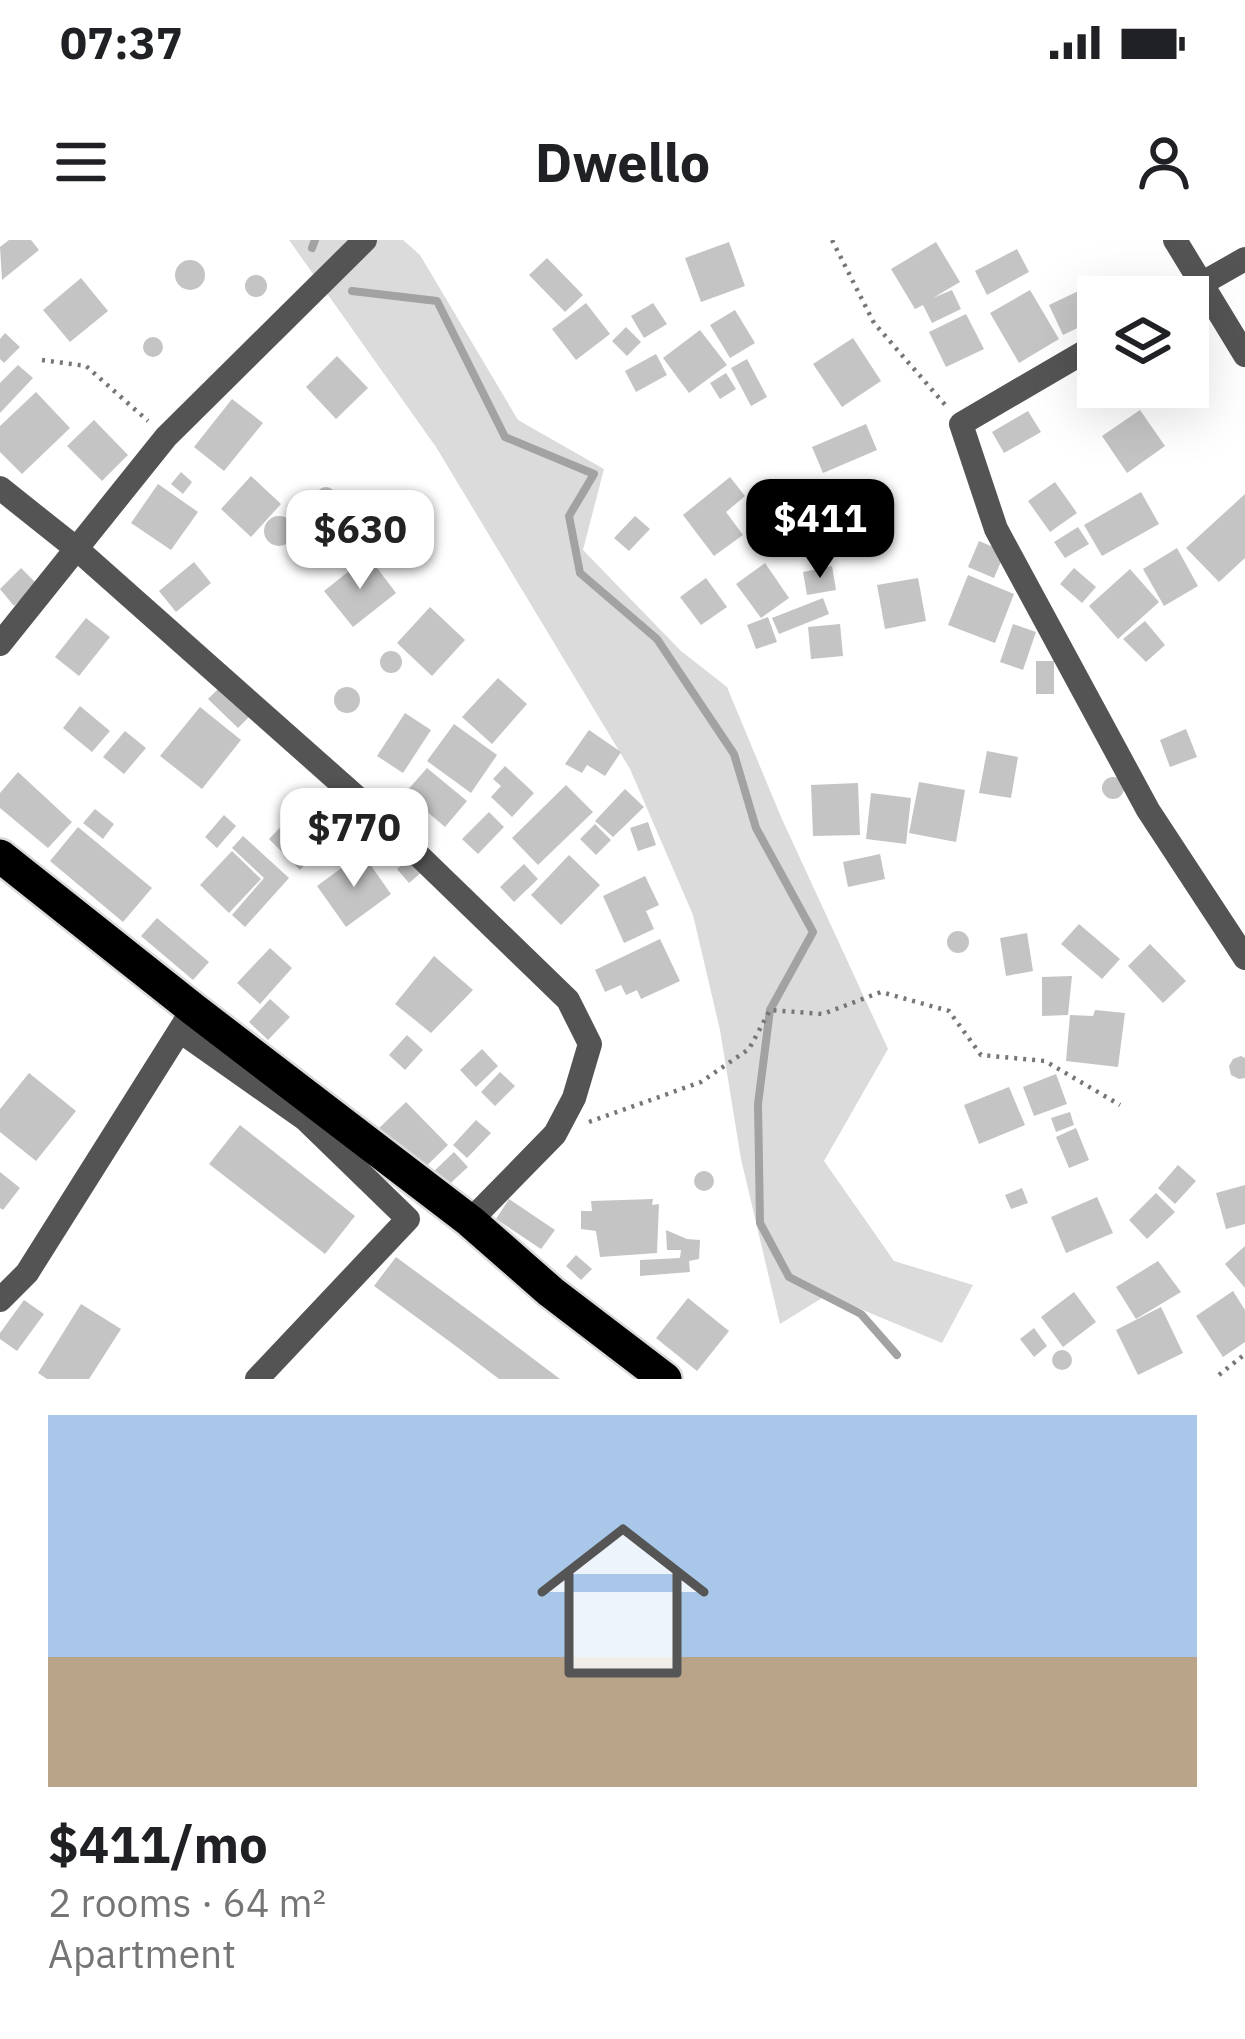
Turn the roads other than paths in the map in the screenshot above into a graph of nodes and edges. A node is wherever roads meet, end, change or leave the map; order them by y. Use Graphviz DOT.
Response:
graph roads {
  1 [pos="365,240"];
  2 [pos="1175,240"];
  3 [pos="1245,259"];
  4 [pos="1199,276"];
  5 [pos="1209,279"];
  6 [pos="1209,292"];
  7 [pos="1245,355"];
  8 [pos="1077,356"];
  9 [pos="0,488"];
  10 [pos="78,550"];
  11 [pos="0,644"];
  12 [pos="0,856"];
  13 [pos="1245,958"];
  14 [pos="186,1020"];
  15 [pos="470,1221"];
  16 [pos="0,1300"];
  17 [pos="256,1379"];
  18 [pos="665,1379"];
  1 -- 10 [label="street"];
  2 -- 4 [label="street"];
  3 -- 5 [label="street"];
  6 -- 7 [label="street"];
  8 -- 13 [label="street"];
  9 -- 10 [label="street"];
  10 -- 11 [label="street"];
  10 -- 15 [label="street"];
  12 -- 14 [label="highway"];
  14 -- 15 [label="highway"];
  14 -- 16 [label="street"];
  14 -- 17 [label="street"];
  15 -- 18 [label="highway"];
}
